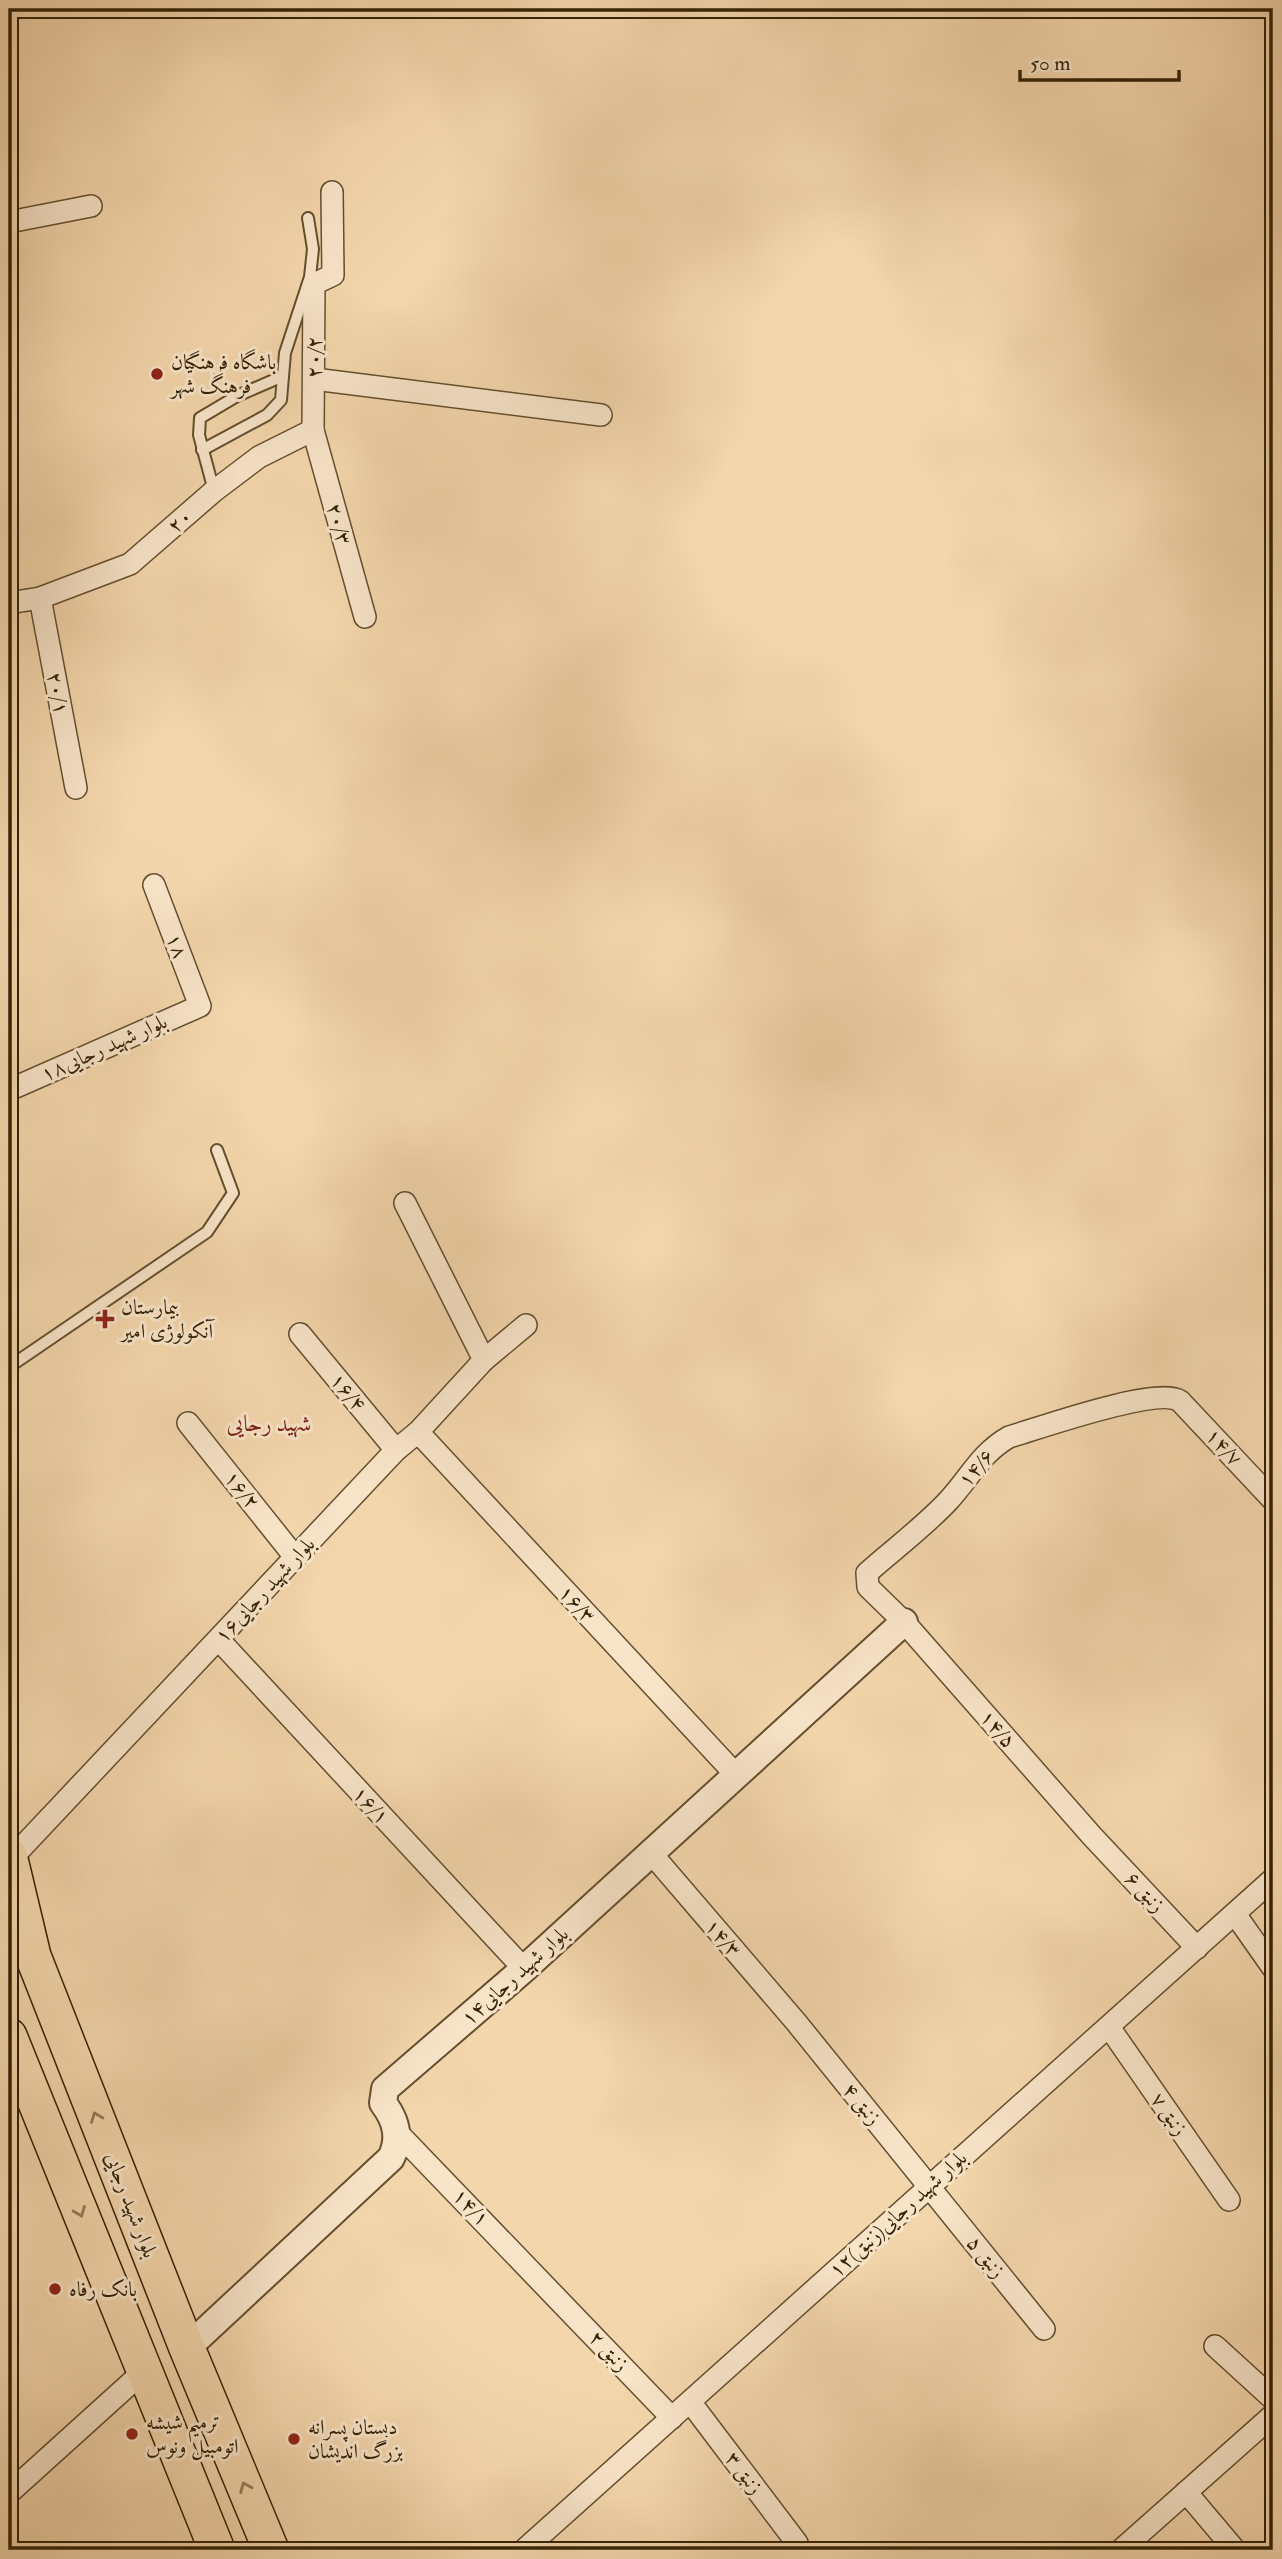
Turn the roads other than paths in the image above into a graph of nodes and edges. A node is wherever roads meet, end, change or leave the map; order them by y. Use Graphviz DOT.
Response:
graph roads {
  1 [pos="332,192"];
  2 [pos="91,205"];
  3 [pos="308,218"];
  4 [pos="9,222"];
  5 [pos="283,376"];
  6 [pos="314,379"];
  7 [pos="601,415"];
  8 [pos="313,430"];
  9 [pos="202,450"];
  10 [pos="214,491"];
  11 [pos="40,598"];
  12 [pos="9,603"];
  13 [pos="365,617"];
  14 [pos="76,788"];
  15 [pos="154,885"];
  16 [pos="200,1006"];
  17 [pos="9,1090"];
  18 [pos="217,1150"];
  19 [pos="405,1203"];
  20 [pos="526,1325"];
  21 [pos="300,1334"];
  22 [pos="484,1360"];
  23 [pos="9,1367"];
  24 [pos="1173,1396"];
  25 [pos="188,1423"];
  26 [pos="418,1432"];
  27 [pos="396,1450"];
  28 [pos="1273,1500"];
  29 [pos="295,1557"];
  30 [pos="904,1622"];
  31 [pos="219,1640"];
  32 [pos="737,1776"];
  33 [pos="1092,1836"];
  34 [pos="651,1853"];
  35 [pos="9,1855"];
  36 [pos="10,1860"];
  37 [pos="1273,1879"];
  38 [pos="1235,1914"];
  39 [pos="1197,1948"];
  40 [pos="1273,1968"];
  41 [pos="524,1969"];
  42 [pos="796,2022"];
  43 [pos="1109,2027"];
  44 [pos="9,2036"];
  45 [pos="396,2131"];
  46 [pos="928,2186"];
  47 [pos="1229,2200"];
  48 [pos="546,2284"];
  49 [pos="1044,2329"];
  50 [pos="1215,2346"];
  51 [pos="187,2348"];
  52 [pos="144,2371"];
  53 [pos="1273,2399"];
  54 [pos="691,2403"];
  55 [pos="1273,2415"];
  56 [pos="672,2417"];
  57 [pos="1186,2492"];
  58 [pos="9,2493"];
  59 [pos="796,2543"];
  60 [pos="217,2550"];
  61 [pos="271,2550"];
  62 [pos="524,2550"];
  63 [pos="1121,2550"];
  64 [pos="1235,2550"];
  1 -- 6 [label="street, ۲۰/۲"];
  2 -- 4 [label="street"];
  3 -- 5 [label="lane"];
  5 -- 9 [label="lane"];
  5 -- 9 [label="lane"];
  6 -- 7 [label="street"];
  6 -- 8 [label="street, ۲۰/۲"];
  8 -- 10 [label="street, ۲۰"];
  8 -- 13 [label="street, ۲۰/۳"];
  9 -- 10 [label="lane"];
  10 -- 11 [label="street, ۲۰"];
  11 -- 12 [label="street, ۲۰"];
  11 -- 14 [label="street, ۲۰/۱"];
  15 -- 16 [label="street, ۱۸"];
  16 -- 17 [label="street, بلوار شهید رجایی۱۸"];
  18 -- 23 [label="lane"];
  19 -- 22 [label="street"];
  20 -- 22 [label="street, بلوار شهید رجایی۱۶"];
  21 -- 27 [label="street, ۱۶/۴"];
  22 -- 26 [label="street, بلوار شهید رجایی۱۶"];
  24 -- 28 [label="street, ۱۴/۷"];
  24 -- 30 [label="street, ۱۴/۶"];
  25 -- 29 [label="street, ۱۶/۲"];
  26 -- 27 [label="street, بلوار شهید رجایی۱۶"];
  26 -- 32 [label="street, ۱۶/۳"];
  27 -- 29 [label="street, بلوار شهید رجایی۱۶"];
  29 -- 31 [label="street, بلوار شهید رجایی۱۶"];
  30 -- 32 [label="street, بلوار شهید رجایی۱۴"];
  30 -- 33 [label="street, ۱۴/۵"];
  31 -- 36 [label="street, بلوار شهید رجایی۱۶"];
  31 -- 41 [label="street, ۱۶/۱"];
  32 -- 34 [label="street, بلوار شهید رجایی۱۴"];
  33 -- 39 [label="street, زنبق ۶"];
  34 -- 41 [label="street, بلوار شهید رجایی۱۴"];
  34 -- 42 [label="street, ۱۴/۳"];
  35 -- 36 [label="main road, بلوار شهید رجایی"];
  51 -- 36 [label="main road, بلوار شهید رجایی, one-way"];
  37 -- 38 [label="street, ۱۲بلوار شهید رجایی(زنبق)"];
  38 -- 39 [label="street, ۱۲بلوار شهید رجایی(زنبق)"];
  38 -- 40 [label="street"];
  39 -- 43 [label="street, ۱۲بلوار شهید رجایی(زنبق)"];
  41 -- 45 [label="street, بلوار شهید رجایی۱۴"];
  42 -- 46 [label="street, زنبق ۴"];
  43 -- 46 [label="street, ۱۲بلوار شهید رجایی(زنبق)"];
  43 -- 47 [label="street, زنبق ۷"];
  44 -- 52 [label="main road, one-way"];
  45 -- 48 [label="street, ۱۴/۱"];
  45 -- 51 [label="street"];
  46 -- 49 [label="street, زنبق ۵"];
  46 -- 54 [label="street, ۱۲بلوار شهید رجایی(زنبق)"];
  48 -- 56 [label="street, زنبق ۲"];
  50 -- 53 [label="street"];
  61 -- 51 [label="main road, بلوار شهید رجایی, one-way"];
  52 -- 58 [label="street"];
  52 -- 60 [label="main road"];
  54 -- 56 [label="street, ۱۲بلوار شهید رجایی(زنبق)"];
  54 -- 59 [label="street, زنبق ۳"];
  55 -- 57 [label="street"];
  56 -- 62 [label="street, ۱۲بلوار شهید رجایی(زنبق)"];
  57 -- 63 [label="street"];
  57 -- 64 [label="street"];
}
